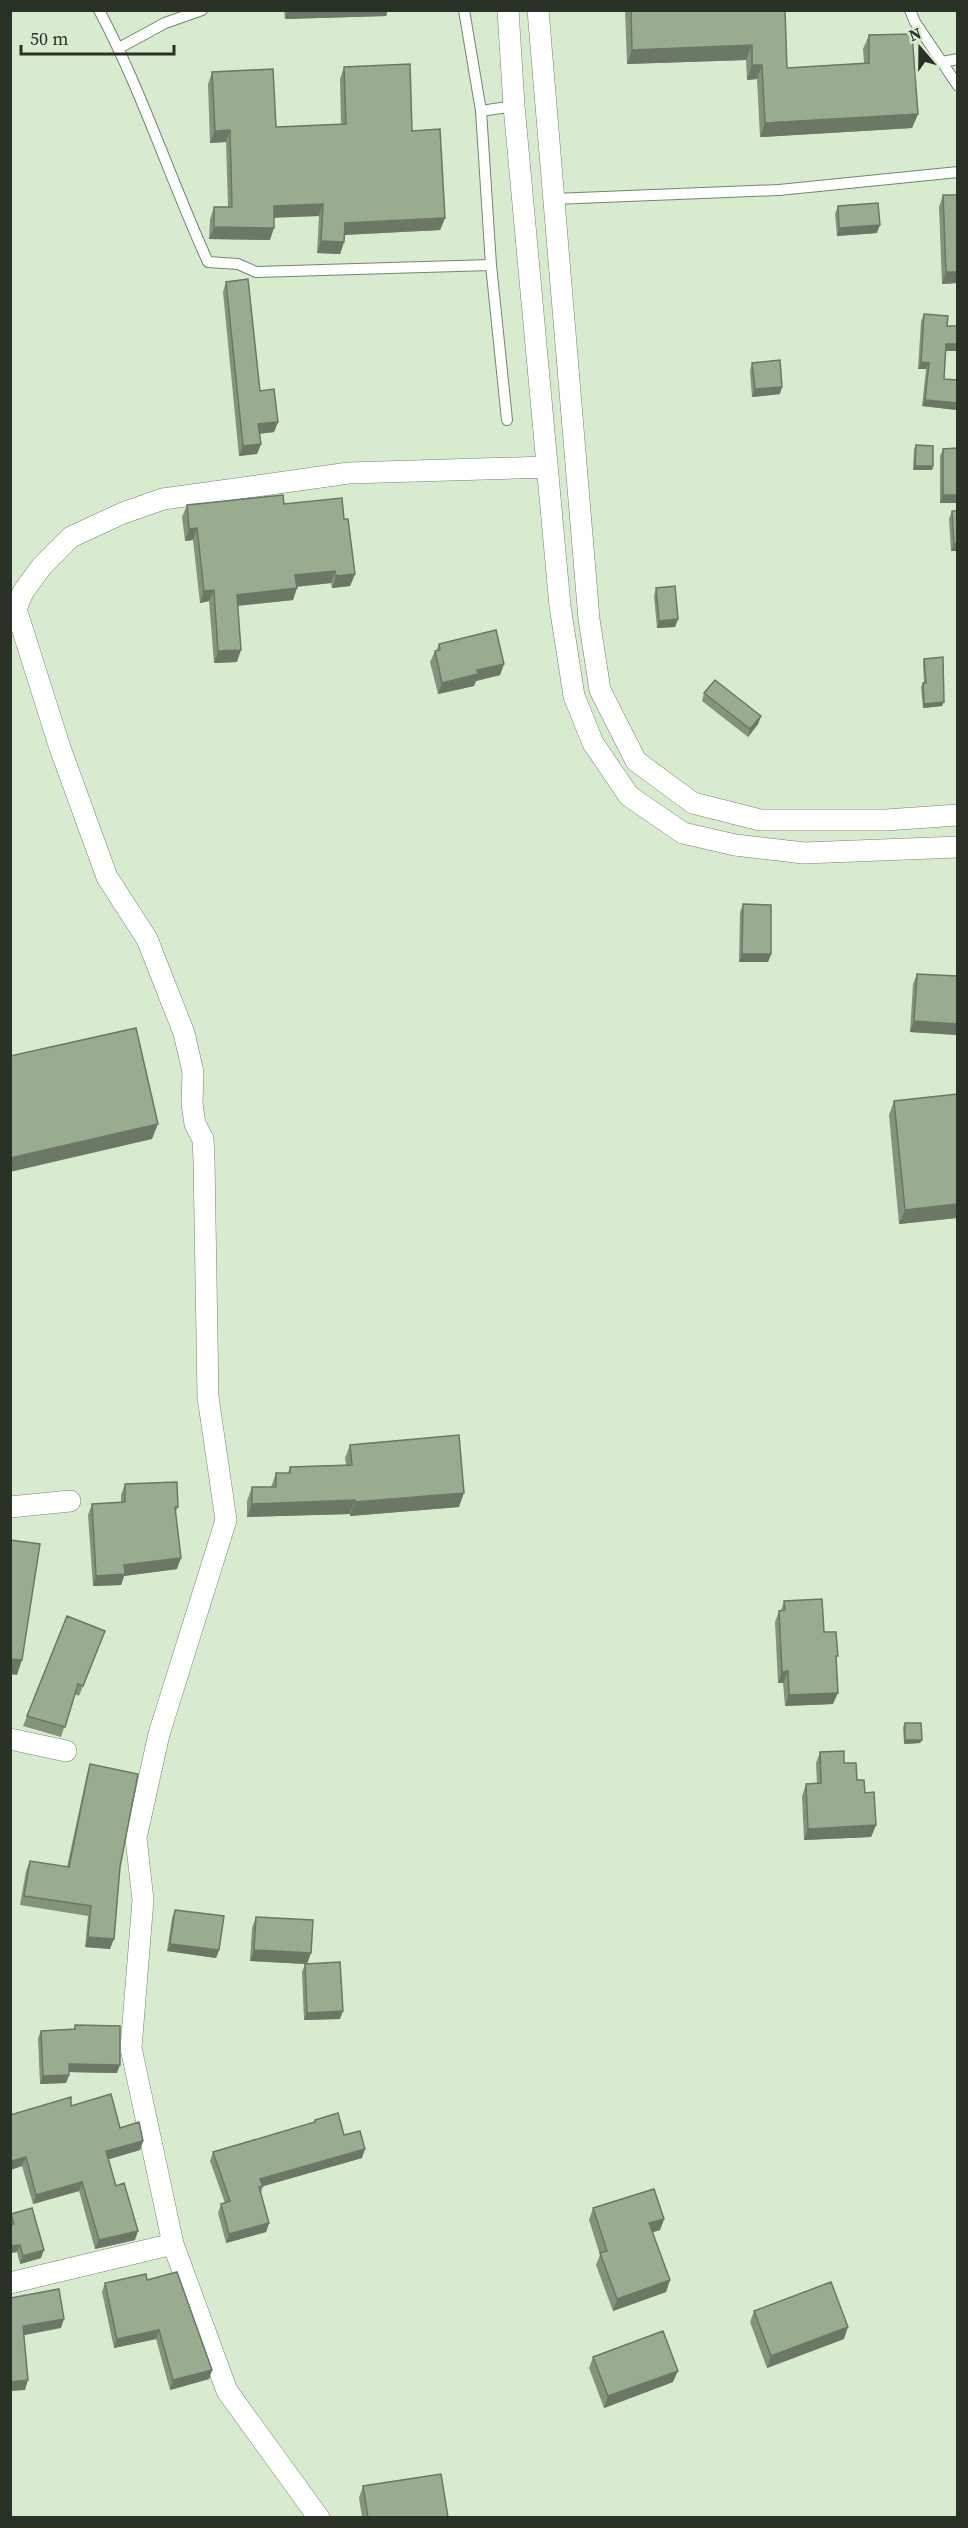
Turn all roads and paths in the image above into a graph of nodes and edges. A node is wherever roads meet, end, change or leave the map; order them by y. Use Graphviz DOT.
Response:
graph roads {
  1 [pos="99,10"];
  2 [pos="202,10"];
  3 [pos="464,10"];
  4 [pos="508,10"];
  5 [pos="538,10"];
  6 [pos="910,10"];
  7 [pos="119,48"];
  8 [pos="957,60"];
  9 [pos="942,62"];
  10 [pos="957,86"];
  11 [pos="514,106"];
  12 [pos="481,111"];
  13 [pos="957,172"];
  14 [pos="554,199"];
  15 [pos="491,265"];
  16 [pos="507,420"];
  17 [pos="547,467"];
  18 [pos="13,609"];
  19 [pos="957,815"];
  20 [pos="957,848"];
  21 [pos="70,1501"];
  22 [pos="10,1507"];
  23 [pos="10,1739"];
  24 [pos="66,1751"];
  25 [pos="173,2244"];
  26 [pos="10,2283"];
  27 [pos="319,2517"];
  1 -- 7 [label="lane"];
  2 -- 7 [label="lane"];
  3 -- 12 [label="lane"];
  4 -- 11 [label="street"];
  5 -- 14 [label="street"];
  6 -- 9 [label="lane"];
  7 -- 15 [label="lane"];
  8 -- 9 [label="lane"];
  9 -- 10 [label="lane"];
  11 -- 12 [label="lane"];
  11 -- 17 [label="street"];
  12 -- 15 [label="lane"];
  13 -- 14 [label="lane"];
  14 -- 19 [label="street"];
  15 -- 16 [label="lane"];
  17 -- 18 [label="street"];
  17 -- 20 [label="street"];
  18 -- 25 [label="street"];
  21 -- 22 [label="street"];
  23 -- 24 [label="street"];
  25 -- 26 [label="street"];
  25 -- 27 [label="street"];
}
